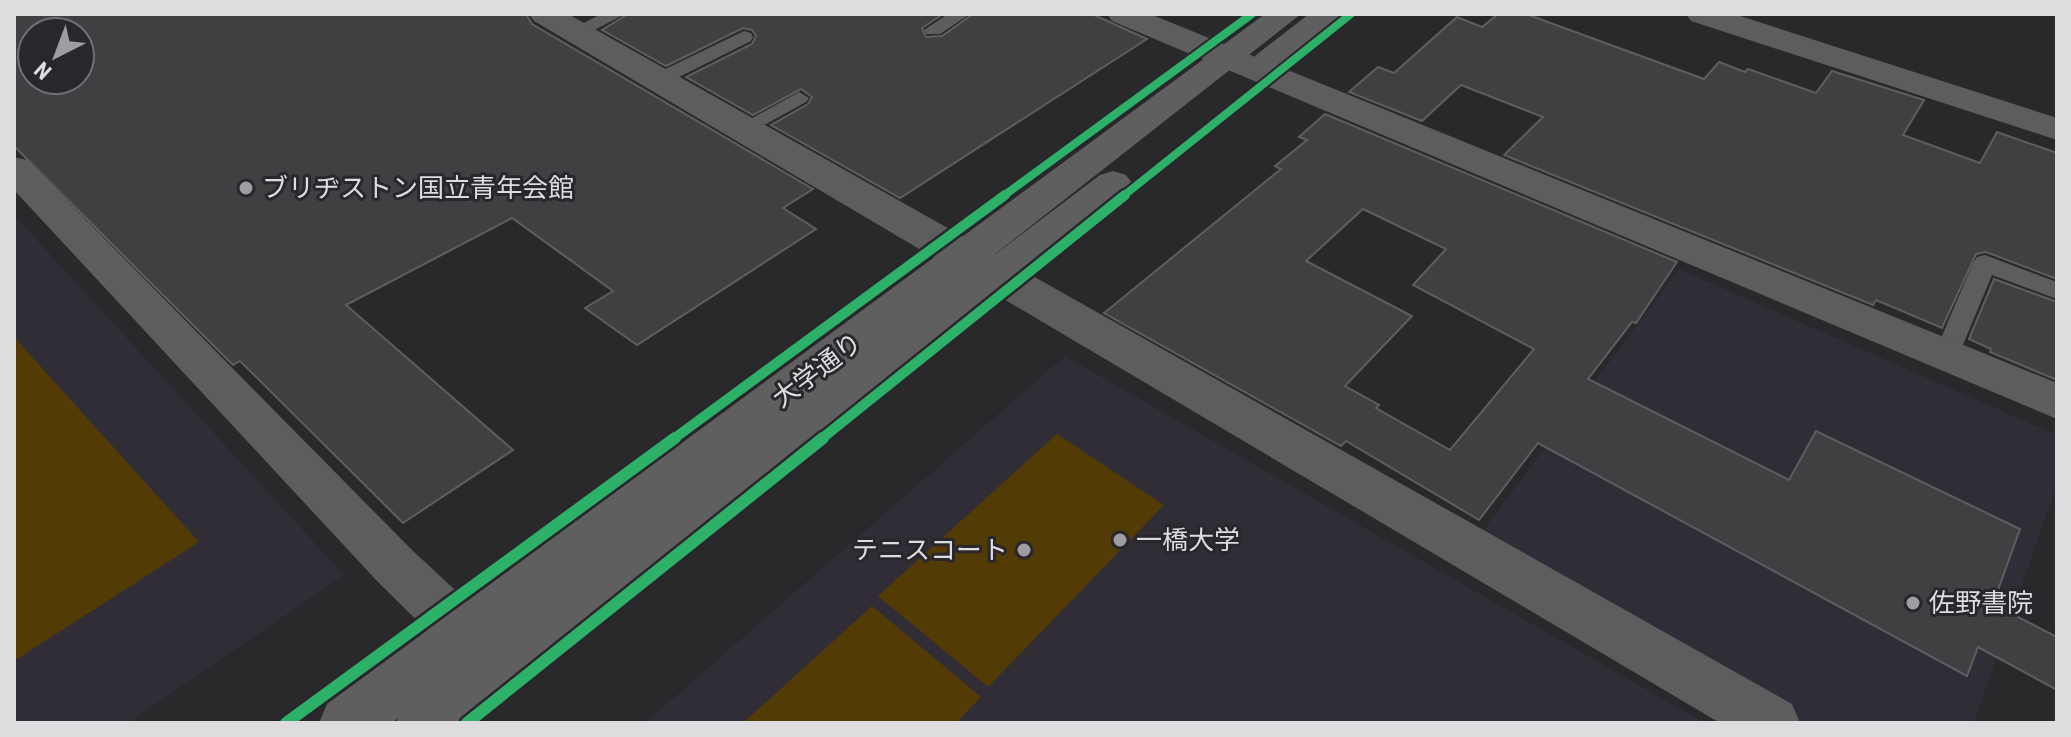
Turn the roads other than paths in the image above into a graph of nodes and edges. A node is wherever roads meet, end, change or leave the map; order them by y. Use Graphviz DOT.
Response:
graph roads {
  1 [pos="545,14"];
  2 [pos="616,14"];
  3 [pos="961,14"];
  4 [pos="1123,14"];
  5 [pos="1285,14"];
  6 [pos="1329,14"];
  7 [pos="1702,14"];
  8 [pos="933,30"];
  9 [pos="576,32"];
  10 [pos="744,37"];
  11 [pos="1244,63"];
  12 [pos="658,80"];
  13 [pos="799,98"];
  14 [pos="743,129"];
  15 [pos="2057,129"];
  16 [pos="14,168"];
  17 [pos="981,266"];
  18 [pos="2057,291"];
  19 [pos="1946,357"];
  20 [pos="2057,402"];
  21 [pos="464,634"];
  22 [pos="499,665"];
  23 [pos="347,723"];
  24 [pos="424,723"];
  25 [pos="1772,723"];
  1 -- 9 [label="street"];
  2 -- 9 [label="lane"];
  3 -- 8 [label="lane"];
  4 -- 11 [label="street"];
  5 -- 11 [label="main road, 大学通り"];
  6 -- 11 [label="main road, 大学通り"];
  7 -- 15 [label="street"];
  9 -- 12 [label="street"];
  10 -- 12 [label="lane"];
  11 -- 17 [label="main road, 大学通り"];
  11 -- 19 [label="street"];
  12 -- 14 [label="street"];
  13 -- 14 [label="lane"];
  14 -- 17 [label="street"];
  16 -- 21 [label="street"];
  17 -- 21 [label="main road, 大学通り"];
  17 -- 22 [label="main road, 大学通り"];
  17 -- 25 [label="street"];
  18 -- 19 [label="lane"];
  19 -- 20 [label="street"];
  21 -- 22 [label="street"];
  21 -- 23 [label="main road, 大学通り"];
  22 -- 24 [label="main road, 大学通り"];
}
